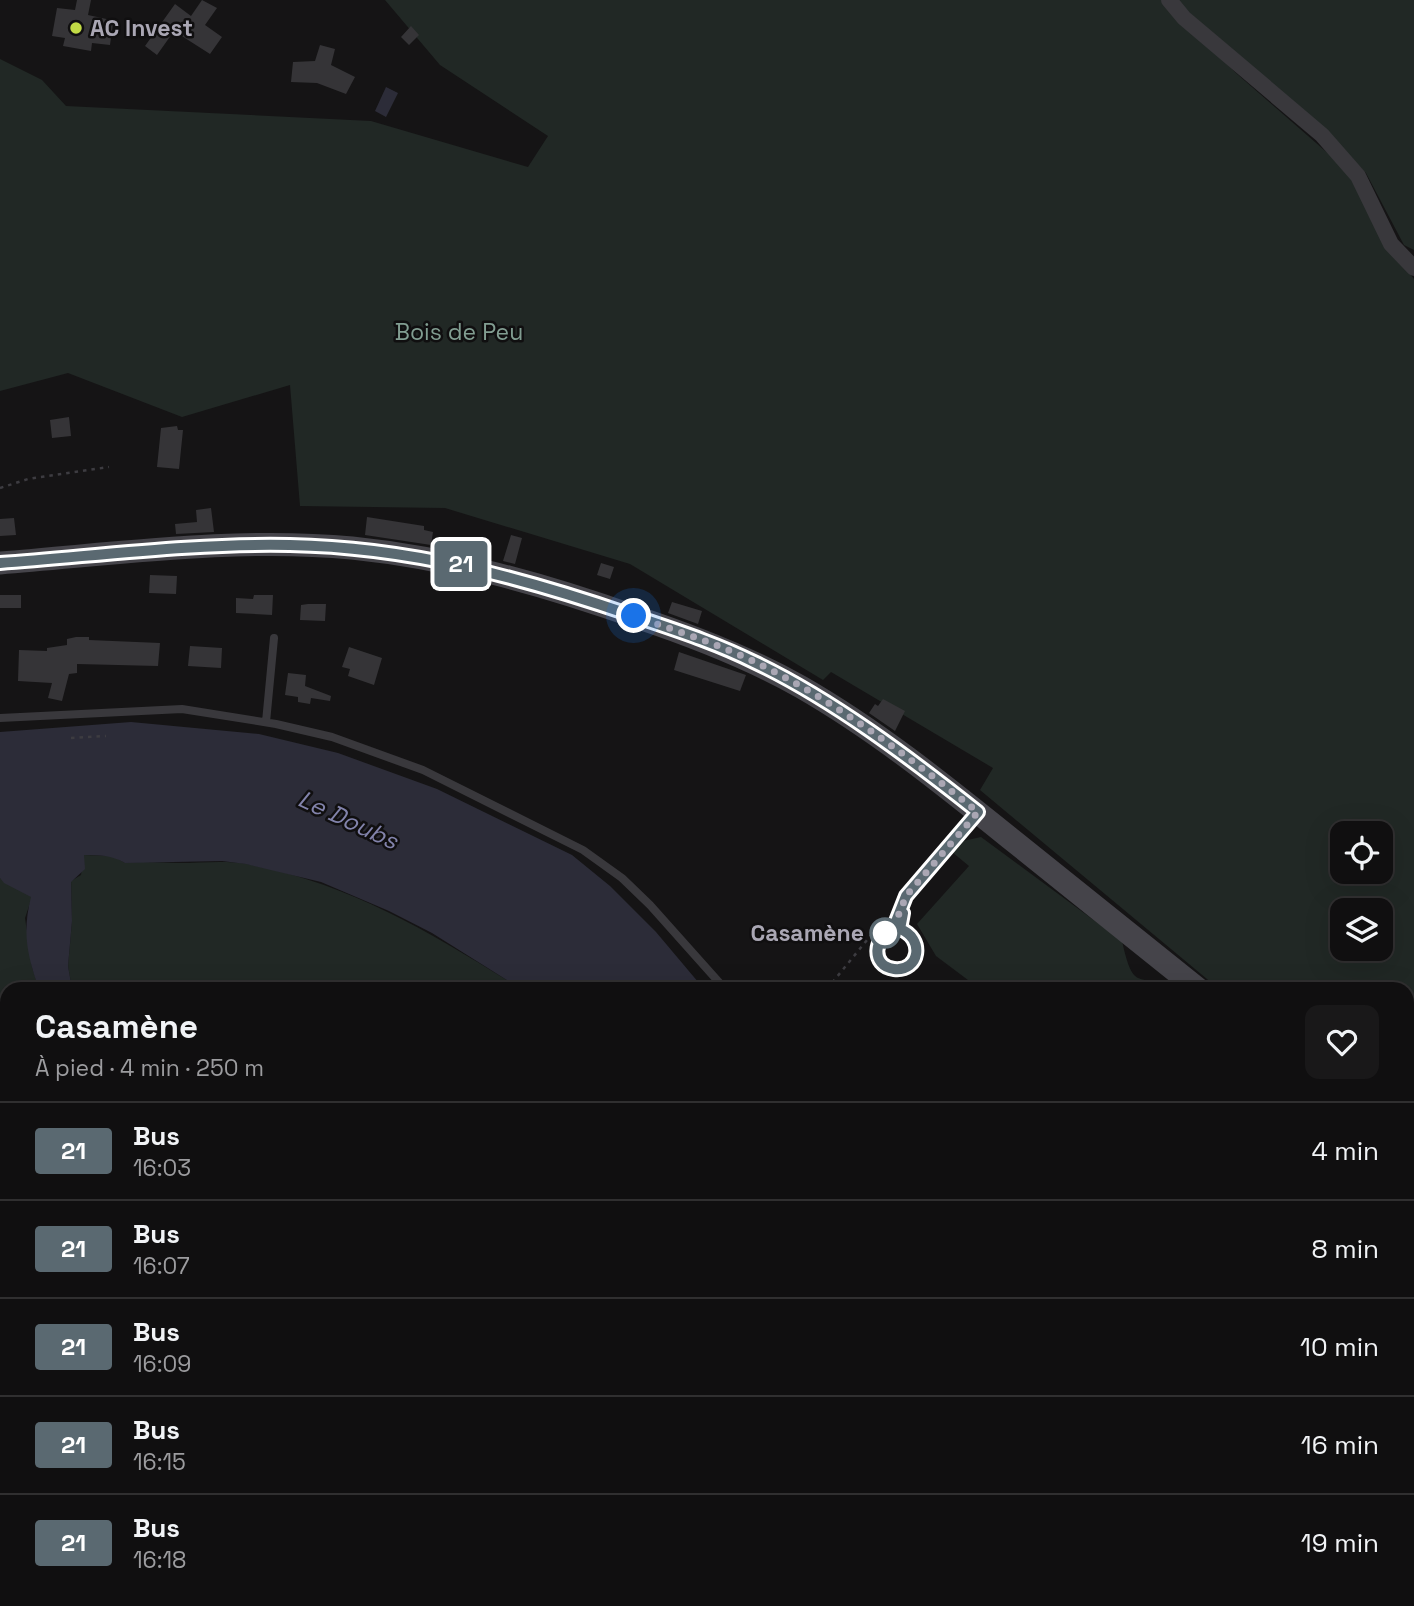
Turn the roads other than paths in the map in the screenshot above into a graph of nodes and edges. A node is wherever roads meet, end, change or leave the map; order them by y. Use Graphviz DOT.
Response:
graph roads {
  1 [pos="1169,0"];
  2 [pos="1414,268"];
  3 [pos="0,563"];
  4 [pos="274,638"];
  5 [pos="0,718"];
  6 [pos="266,722"];
  7 [pos="978,812"];
  8 [pos="897,929"];
  9 [pos="719,982"];
  10 [pos="1186,982"];
  1 -- 2 [label="street"];
  3 -- 7 [label="main road"];
  4 -- 6 [label="lane"];
  5 -- 6 [label="lane"];
  6 -- 9 [label="lane"];
  7 -- 8 [label="lane"];
  7 -- 10 [label="main road"];
  8 -- 8 [label="lane"];
}
